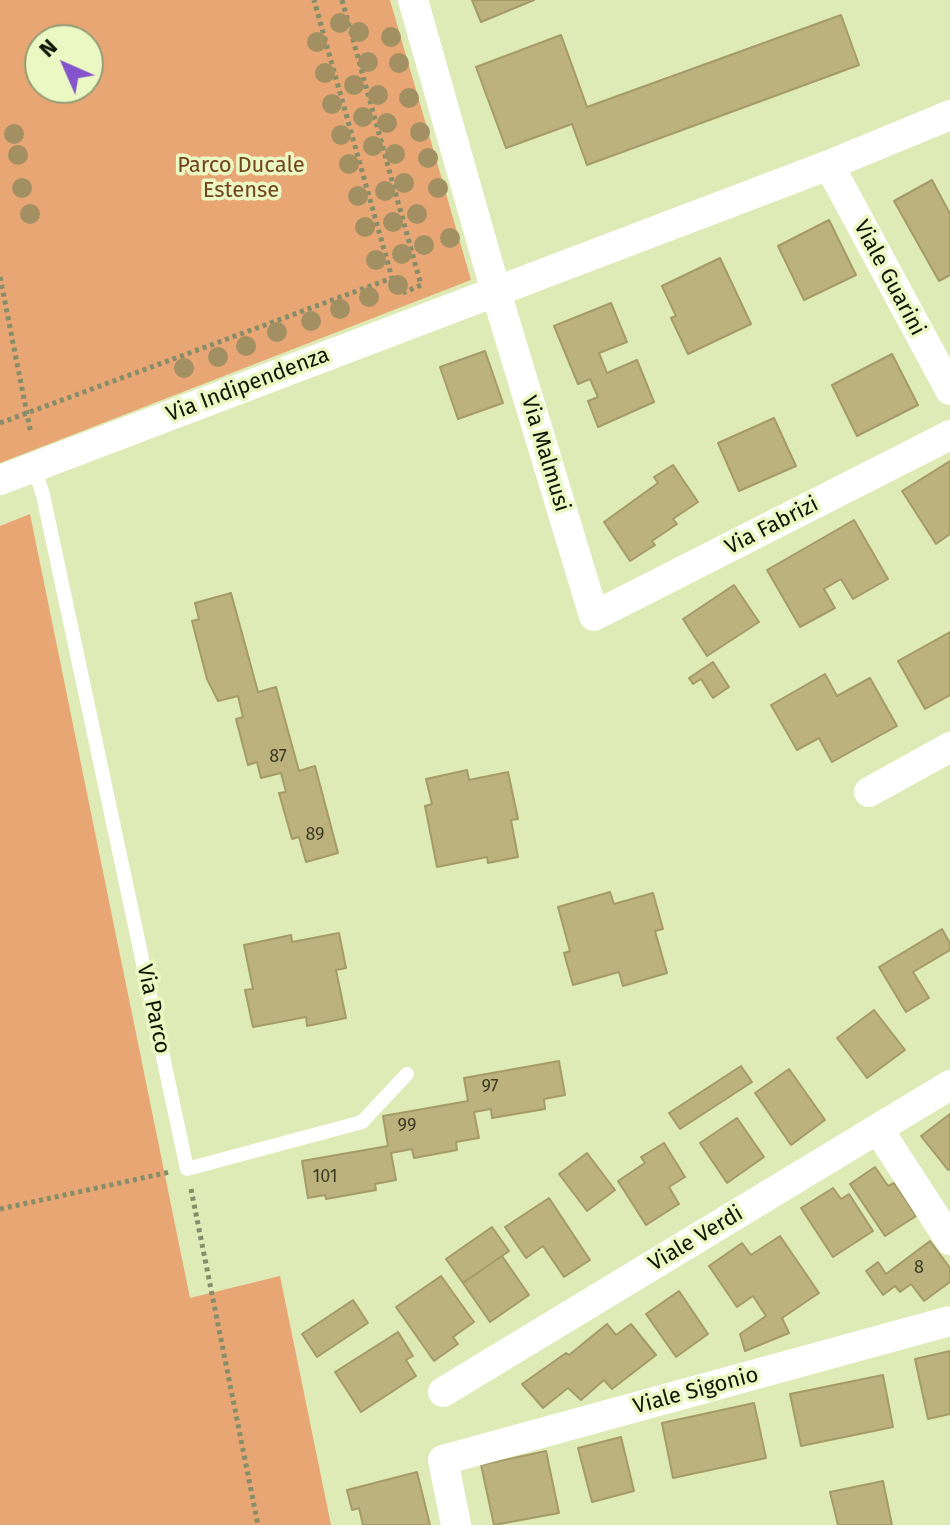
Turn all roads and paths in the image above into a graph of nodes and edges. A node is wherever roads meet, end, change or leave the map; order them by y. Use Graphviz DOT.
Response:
graph roads {
  1 [pos="314,0"];
  2 [pos="342,0"];
  3 [pos="413,0"];
  4 [pos="950,115"];
  5 [pos="829,165"];
  6 [pos="0,277"];
  7 [pos="496,292"];
  8 [pos="396,296"];
  9 [pos="950,390"];
  10 [pos="27,413"];
  11 [pos="0,423"];
  12 [pos="31,434"];
  13 [pos="950,435"];
  14 [pos="0,480"];
  15 [pos="39,481"];
  16 [pos="594,616"];
  17 [pos="950,747"];
  18 [pos="869,792"];
  19 [pos="407,1074"];
  20 [pos="950,1085"];
  21 [pos="878,1129"];
  22 [pos="187,1169"];
  23 [pos="0,1209"];
  24 [pos="950,1240"];
  25 [pos="950,1321"];
  26 [pos="443,1392"];
  27 [pos="258,1525"];
  28 [pos="456,1525"];
  1 -- 10 [label="path"];
  2 -- 8 [label="path"];
  3 -- 7 [label="street"];
  4 -- 5 [label="street, Via Indipendenza"];
  5 -- 7 [label="street, Via Indipendenza"];
  5 -- 9 [label="street, Viale Guarini"];
  6 -- 10 [label="path"];
  7 -- 15 [label="street, Via Indipendenza"];
  7 -- 16 [label="street, Via Malmusi"];
  10 -- 11 [label="path"];
  10 -- 12 [label="path"];
  13 -- 16 [label="street, Via Fabrizi"];
  14 -- 15 [label="street, Via Indipendenza"];
  15 -- 22 [label="lane, Via Parco"];
  17 -- 18 [label="street"];
  19 -- 22 [label="lane"];
  20 -- 21 [label="street, Viale Verdi"];
  21 -- 24 [label="street"];
  21 -- 26 [label="street, Viale Verdi"];
  22 -- 23 [label="path"];
  22 -- 27 [label="path"];
  25 -- 28 [label="street, Viale Sigonio"];
}
